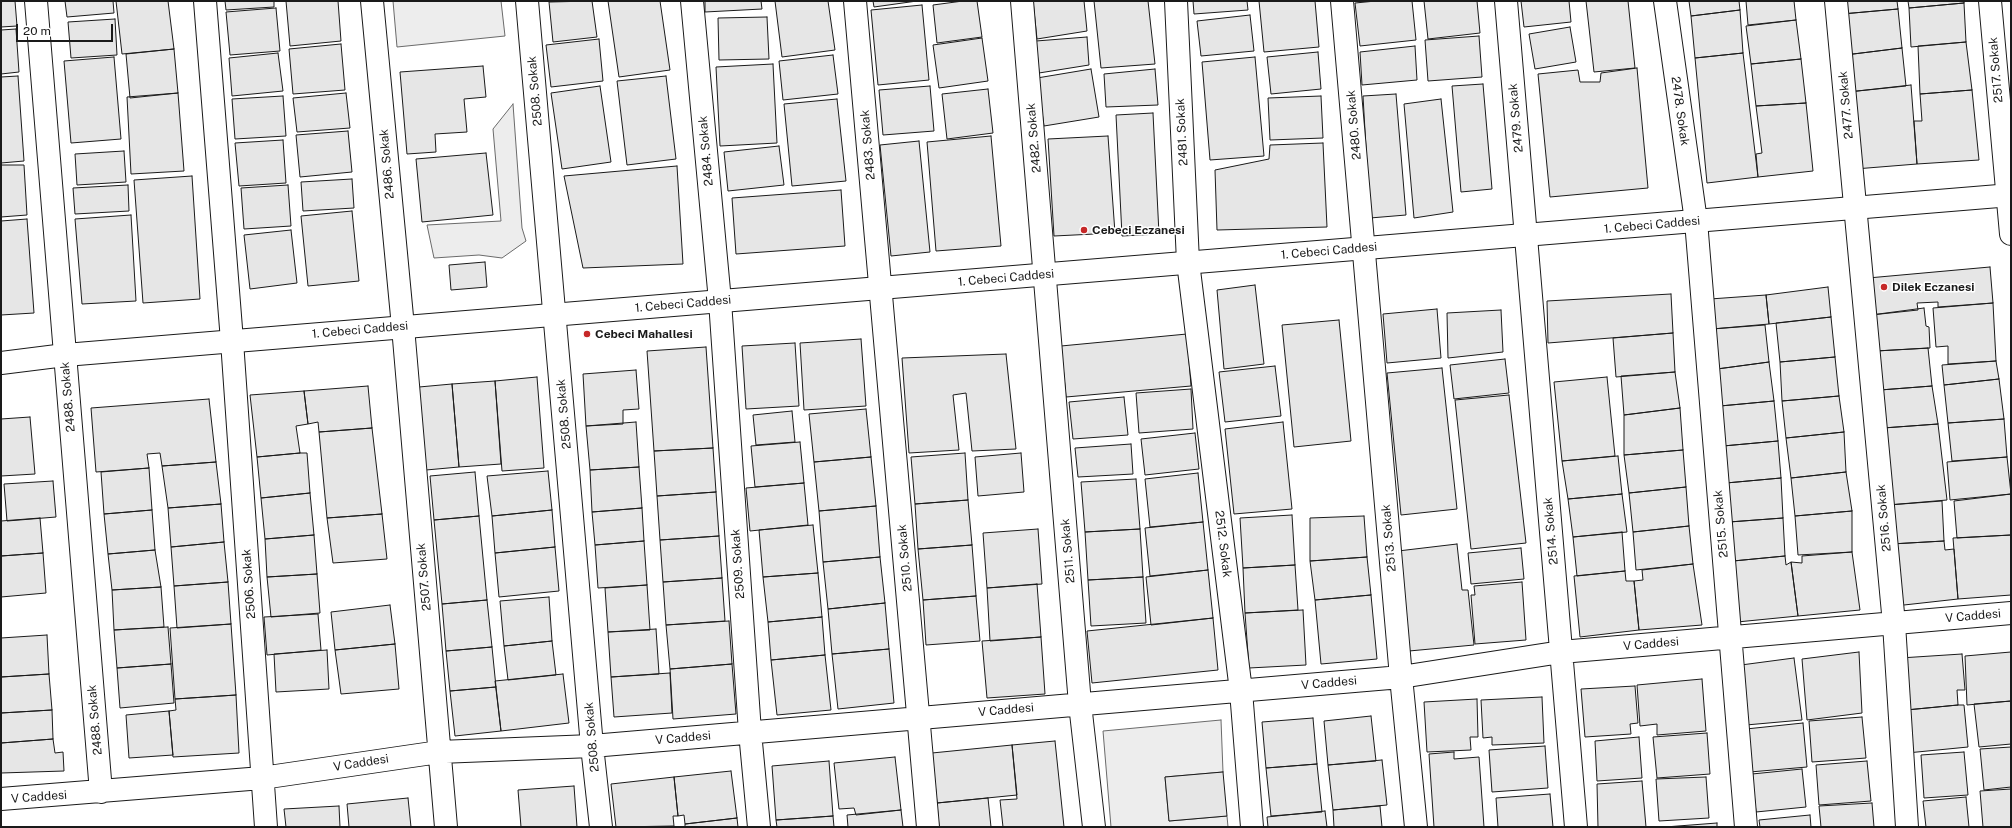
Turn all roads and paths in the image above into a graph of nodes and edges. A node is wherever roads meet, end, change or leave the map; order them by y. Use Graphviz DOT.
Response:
graph roads {
  1 [pos="36,1"];
  2 [pos="206,1"];
  3 [pos="372,1"];
  4 [pos="527,1"];
  5 [pos="692,1"];
  6 [pos="855,1"];
  7 [pos="1022,1"];
  8 [pos="1176,1"];
  9 [pos="1342,1"];
  10 [pos="1506,1"];
  11 [pos="1665,1"];
  12 [pos="1836,1"];
  13 [pos="1990,1"];
  14 [pos="2009,196"];
  15 [pos="1855,209"];
  16 [pos="1696,221"];
  17 [pos="2011,234"];
  18 [pos="1526,235"];
  19 [pos="1365,248"];
  20 [pos="1188,262"];
  21 [pos="1046,274"];
  22 [pos="880,288"];
  23 [pos="720,302"];
  24 [pos="555,315"];
  25 [pos="403,327"];
  26 [pos="232,341"];
  27 [pos="65,355"];
  28 [pos="1,363"];
  29 [pos="2011,613"];
  30 [pos="1894,624"];
  31 [pos="1730,637"];
  32 [pos="1561,652"];
  33 [pos="1401,677"];
  34 [pos="1242,690"];
  35 [pos="1080,704"];
  36 [pos="919,718"];
  37 [pos="750,732"];
  38 [pos="592,746"];
  39 [pos="439,752"];
  40 [pos="262,778"];
  41 [pos="101,792"];
  42 [pos="1,799"];
  43 [pos="266,827"];
  44 [pos="446,827"];
  45 [pos="601,827"];
  46 [pos="759,827"];
  47 [pos="928,827"];
  48 [pos="1094,827"];
  49 [pos="1252,827"];
  50 [pos="1416,827"];
  51 [pos="1576,827"];
  52 [pos="1746,827"];
  53 [pos="1907,827"];
  1 -- 27 [label="street, 2488. Sokak"];
  2 -- 26 [label="street, 2506. Sokak"];
  3 -- 25 [label="street, 2486. Sokak"];
  4 -- 24 [label="street, 2508. Sokak"];
  5 -- 23 [label="street, 2484. Sokak"];
  6 -- 22 [label="street, 2483. Sokak"];
  7 -- 21 [label="street, 2482. Sokak"];
  8 -- 20 [label="street, 2481. Sokak"];
  9 -- 19 [label="street, 2480. Sokak"];
  10 -- 18 [label="street, 2479. Sokak"];
  11 -- 16 [label="street, 2478. Sokak"];
  12 -- 15 [label="street, 2477. Sokak"];
  13 -- 14 [label="street, 2517. Sokak"];
  14 -- 15 [label="street, 1. Cebeci Caddesi"];
  14 -- 17 [label="street, 2517. Sokak"];
  15 -- 16 [label="street, 1. Cebeci Caddesi"];
  15 -- 30 [label="street, 2516. Sokak"];
  16 -- 18 [label="street, 1. Cebeci Caddesi"];
  16 -- 31 [label="street, 2515. Sokak"];
  18 -- 19 [label="street, 1. Cebeci Caddesi"];
  18 -- 32 [label="street, 2514. Sokak"];
  19 -- 20 [label="street, 1. Cebeci Caddesi"];
  19 -- 33 [label="street, 2513. Sokak"];
  20 -- 21 [label="street, 1. Cebeci Caddesi"];
  20 -- 34 [label="street, 2512. Sokak"];
  21 -- 22 [label="street, 1. Cebeci Caddesi"];
  21 -- 35 [label="street, 2511. Sokak"];
  22 -- 23 [label="street, 1. Cebeci Caddesi"];
  22 -- 36 [label="street, 2510. Sokak"];
  23 -- 24 [label="street, 1. Cebeci Caddesi"];
  23 -- 37 [label="street, 2509. Sokak"];
  24 -- 25 [label="street, 1. Cebeci Caddesi"];
  24 -- 38 [label="street, 2508. Sokak"];
  25 -- 26 [label="street, 1. Cebeci Caddesi"];
  25 -- 39 [label="street, 2507. Sokak"];
  26 -- 27 [label="street, 1. Cebeci Caddesi"];
  26 -- 40 [label="street, 2506. Sokak"];
  27 -- 28 [label="street, 1. Cebeci Caddesi"];
  27 -- 41 [label="street, 2488. Sokak"];
  29 -- 30 [label="street, V Caddesi"];
  30 -- 31 [label="street, V Caddesi"];
  30 -- 53 [label="street, 2516. Sokak"];
  31 -- 32 [label="street, V Caddesi"];
  31 -- 52 [label="street, 2515. Sokak"];
  32 -- 33 [label="street, V Caddesi"];
  32 -- 51 [label="street, 2514. Sokak"];
  33 -- 34 [label="street, V Caddesi"];
  33 -- 50 [label="street, 2513. Sokak"];
  34 -- 35 [label="street, V Caddesi"];
  34 -- 49 [label="street, 2512. Sokak"];
  35 -- 36 [label="street, V Caddesi"];
  35 -- 48 [label="street, 2511. Sokak"];
  36 -- 37 [label="street, V Caddesi"];
  36 -- 47 [label="street, 2510. Sokak"];
  37 -- 38 [label="street, V Caddesi"];
  37 -- 46 [label="street, 2509. Sokak"];
  38 -- 39 [label="street, V Caddesi"];
  38 -- 45 [label="street, 2508. Sokak"];
  39 -- 40 [label="street, V Caddesi"];
  39 -- 44 [label="street, 2507. Sokak"];
  40 -- 41 [label="street, V Caddesi"];
  40 -- 43 [label="street, 2506. Sokak"];
  41 -- 42 [label="street, V Caddesi"];
}
